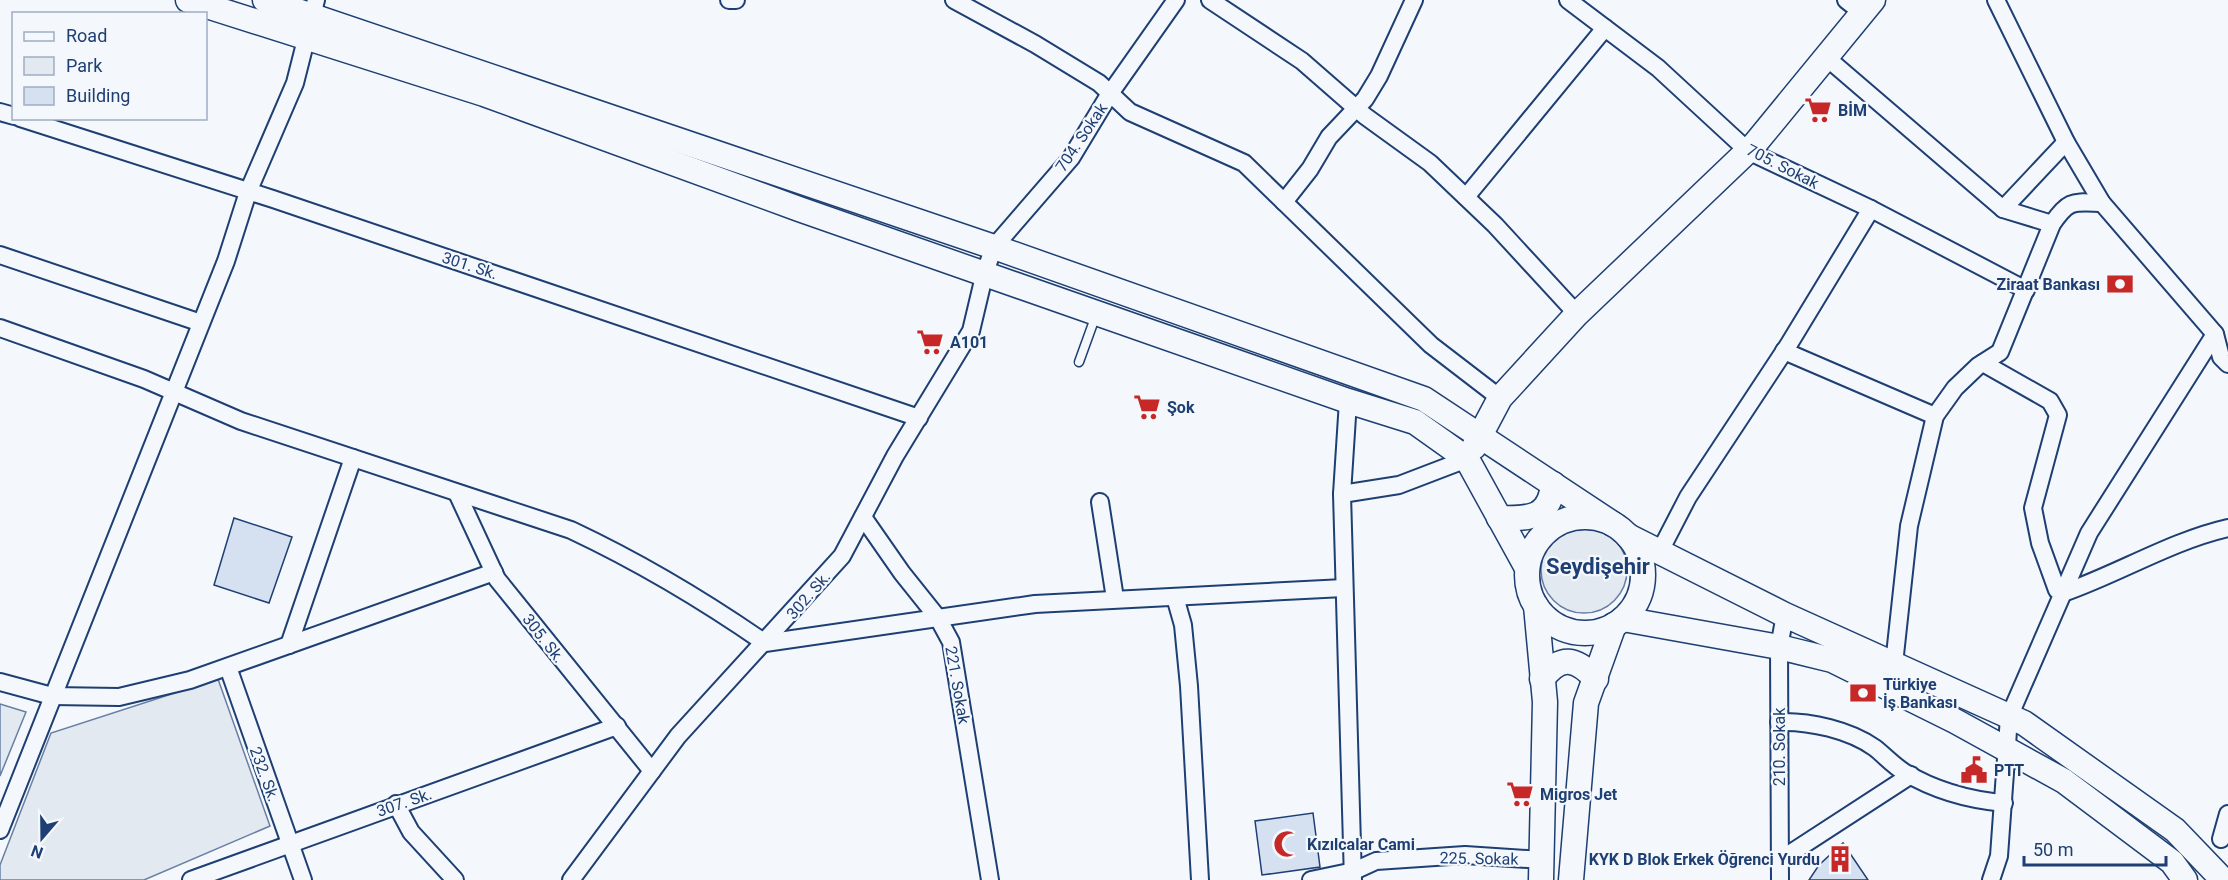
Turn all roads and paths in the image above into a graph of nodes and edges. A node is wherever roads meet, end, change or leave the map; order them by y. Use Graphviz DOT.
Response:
graph roads {
  1 [pos="188,0"];
  2 [pos="265,0"];
  3 [pos="729,0"];
  4 [pos="736,0"];
  5 [pos="954,0"];
  6 [pos="1176,0"];
  7 [pos="1210,0"];
  8 [pos="1414,0"];
  9 [pos="1568,0"];
  10 [pos="1996,0"];
  11 [pos="1861,5"];
  12 [pos="311,18"];
  13 [pos="1605,28"];
  14 [pos="1827,58"];
  15 [pos="1109,95"];
  16 [pos="1356,108"];
  17 [pos="26,120"];
  18 [pos="2066,142"];
  19 [pos="1748,151"];
  20 [pos="248,192"];
  21 [pos="1466,197"];
  22 [pos="1284,202"];
  23 [pos="2102,203"];
  24 [pos="1871,209"];
  25 [pos="2003,209"];
  26 [pos="2052,224"];
  27 [pos="994,247"];
  28 [pos="0,255"];
  29 [pos="985,272"];
  30 [pos="2026,290"];
  31 [pos="1097,312"];
  32 [pos="1577,314"];
  33 [pos="201,323"];
  34 [pos="0,328"];
  35 [pos="2215,333"];
  36 [pos="1784,351"];
  37 [pos="1079,362"];
  38 [pos="1983,363"];
  39 [pos="2228,364"];
  40 [pos="174,394"];
  41 [pos="1500,398"];
  42 [pos="1348,401"];
  43 [pos="1935,416"];
  44 [pos="918,418"];
  45 [pos="1482,435"];
  46 [pos="353,458"];
  47 [pos="1467,459"];
  48 [pos="1553,484"];
  49 [pos="457,493"];
  50 [pos="1342,494"];
  51 [pos="1100,502"];
  52 [pos="863,517"];
  53 [pos="1499,518"];
  54 [pos="2228,528"];
  55 [pos="1620,530"];
  56 [pos="1659,553"];
  57 [pos="1527,568"];
  58 [pos="494,572"];
  59 [pos="1344,586"];
  60 [pos="1114,592"];
  61 [pos="2062,593"];
  62 [pos="1175,597"];
  63 [pos="1536,606"];
  64 [pos="1785,615"];
  65 [pos="938,618"];
  66 [pos="1618,622"];
  67 [pos="765,643"];
  68 [pos="289,645"];
  69 [pos="1779,647"];
  70 [pos="1894,664"];
  71 [pos="228,667"];
  72 [pos="1542,679"];
  73 [pos="1596,680"];
  74 [pos="0,682"];
  75 [pos="52,696"];
  76 [pos="2009,717"];
  77 [pos="1779,722"];
  78 [pos="617,726"];
  79 [pos="2006,749"];
  80 [pos="652,771"];
  81 [pos="1911,775"];
  82 [pos="2004,803"];
  83 [pos="396,804"];
  84 [pos="2228,814"];
  85 [pos="0,830"];
  86 [pos="2221,839"];
  87 [pos="290,843"];
  88 [pos="1780,860"];
  89 [pos="1542,870"];
  90 [pos="2222,875"];
  91 [pos="1353,876"];
  92 [pos="191,880"];
  93 [pos="303,880"];
  94 [pos="455,880"];
  95 [pos="571,880"];
  96 [pos="990,880"];
  97 [pos="1200,880"];
  98 [pos="1311,880"];
  99 [pos="1571,880"];
  100 [pos="1780,880"];
  101 [pos="1991,880"];
  102 [pos="2184,880"];
  1 -- 12 [label="main road"];
  2 -- 12 [label="main road"];
  3 -- 4 [label="street"];
  5 -- 15 [label="street"];
  6 -- 15 [label="street, 704. Sokak"];
  7 -- 16 [label="street"];
  8 -- 16 [label="street"];
  9 -- 13 [label="street, 705. Sokak"];
  10 -- 18 [label="street"];
  11 -- 14 [label="main road"];
  12 -- 20 [label="street"];
  12 -- 27 [label="main road"];
  12 -- 29 [label="main road"];
  13 -- 19 [label="street, 705. Sokak"];
  13 -- 21 [label="street"];
  14 -- 19 [label="main road"];
  14 -- 25 [label="street"];
  15 -- 22 [label="street"];
  15 -- 27 [label="street, 704. Sokak"];
  16 -- 21 [label="street"];
  16 -- 22 [label="street"];
  17 -- 20 [label="street, 301. Sk."];
  18 -- 23 [label="street"];
  18 -- 25 [label="street"];
  19 -- 24 [label="street, 705. Sokak"];
  19 -- 32 [label="main road"];
  20 -- 33 [label="street"];
  20 -- 44 [label="street, 301. Sk."];
  21 -- 32 [label="street"];
  22 -- 41 [label="street"];
  23 -- 26 [label="street"];
  23 -- 35 [label="street"];
  24 -- 30 [label="street, 705. Sokak"];
  24 -- 36 [label="street"];
  25 -- 26 [label="street"];
  26 -- 30 [label="street"];
  27 -- 29 [label="street, 704. Sokak"];
  27 -- 45 [label="main road"];
  28 -- 33 [label="street"];
  29 -- 31 [label="main road"];
  29 -- 44 [label="street, 302. Sk."];
  30 -- 38 [label="street"];
  31 -- 37 [label="lane"];
  31 -- 42 [label="main road"];
  32 -- 41 [label="main road"];
  33 -- 40 [label="street"];
  34 -- 40 [label="street"];
  35 -- 39 [label="street"];
  35 -- 61 [label="street"];
  36 -- 43 [label="street"];
  36 -- 56 [label="street"];
  38 -- 43 [label="street"];
  38 -- 61 [label="street"];
  40 -- 46 [label="street"];
  40 -- 75 [label="street"];
  41 -- 45 [label="main road"];
  42 -- 47 [label="main road"];
  42 -- 50 [label="street"];
  43 -- 70 [label="street"];
  44 -- 52 [label="street, 302. Sk."];
  45 -- 47 [label="main road"];
  45 -- 48 [label="main road"];
  46 -- 49 [label="street"];
  46 -- 68 [label="street"];
  47 -- 50 [label="street"];
  47 -- 53 [label="main road"];
  48 -- 53 [label="main road"];
  48 -- 55 [label="main road"];
  49 -- 58 [label="street, 305. Sk."];
  49 -- 67 [label="street"];
  50 -- 59 [label="street"];
  51 -- 60 [label="street"];
  52 -- 65 [label="street, 221. Sokak"];
  52 -- 67 [label="street, 302. Sk."];
  53 -- 57 [label="main road"];
  54 -- 61 [label="street"];
  55 -- 56 [label="main road"];
  55 -- 57 [label="main road"];
  55 -- 66 [label="main road"];
  56 -- 64 [label="main road"];
  57 -- 63 [label="main road"];
  58 -- 68 [label="street"];
  58 -- 78 [label="street, 305. Sk."];
  59 -- 60 [label="street"];
  59 -- 62 [label="street"];
  59 -- 91 [label="street"];
  60 -- 65 [label="street"];
  61 -- 76 [label="street"];
  62 -- 65 [label="street"];
  62 -- 97 [label="street"];
  63 -- 66 [label="main road"];
  63 -- 72 [label="main road"];
  64 -- 69 [label="street, 210. Sokak"];
  64 -- 70 [label="main road"];
  65 -- 67 [label="street"];
  65 -- 96 [label="street, 221. Sokak"];
  66 -- 69 [label="main road"];
  66 -- 73 [label="main road"];
  67 -- 80 [label="street, 302. Sk."];
  68 -- 71 [label="street"];
  69 -- 77 [label="street, 210. Sokak"];
  69 -- 79 [label="main road"];
  70 -- 76 [label="main road"];
  71 -- 75 [label="street"];
  71 -- 87 [label="street, 232. Sk."];
  72 -- 73 [label="main road"];
  72 -- 89 [label="main road"];
  73 -- 99 [label="main road"];
  74 -- 75 [label="street"];
  75 -- 85 [label="street"];
  76 -- 79 [label="street"];
  76 -- 90 [label="main road"];
  77 -- 81 [label="street"];
  77 -- 88 [label="street, 210. Sokak"];
  78 -- 80 [label="street, 305. Sk."];
  78 -- 83 [label="street, 307. Sk."];
  79 -- 82 [label="street"];
  79 -- 102 [label="main road"];
  80 -- 95 [label="street, 302. Sk."];
  81 -- 82 [label="street"];
  81 -- 88 [label="street"];
  82 -- 101 [label="street"];
  83 -- 87 [label="street, 307. Sk."];
  83 -- 94 [label="street"];
  84 -- 86 [label="street"];
  87 -- 92 [label="street, 307. Sk."];
  87 -- 93 [label="street, 232. Sk."];
  88 -- 100 [label="street, 210. Sokak"];
  89 -- 91 [label="street, 225. Sokak"];
  91 -- 98 [label="street, 225. Sokak"];
}
